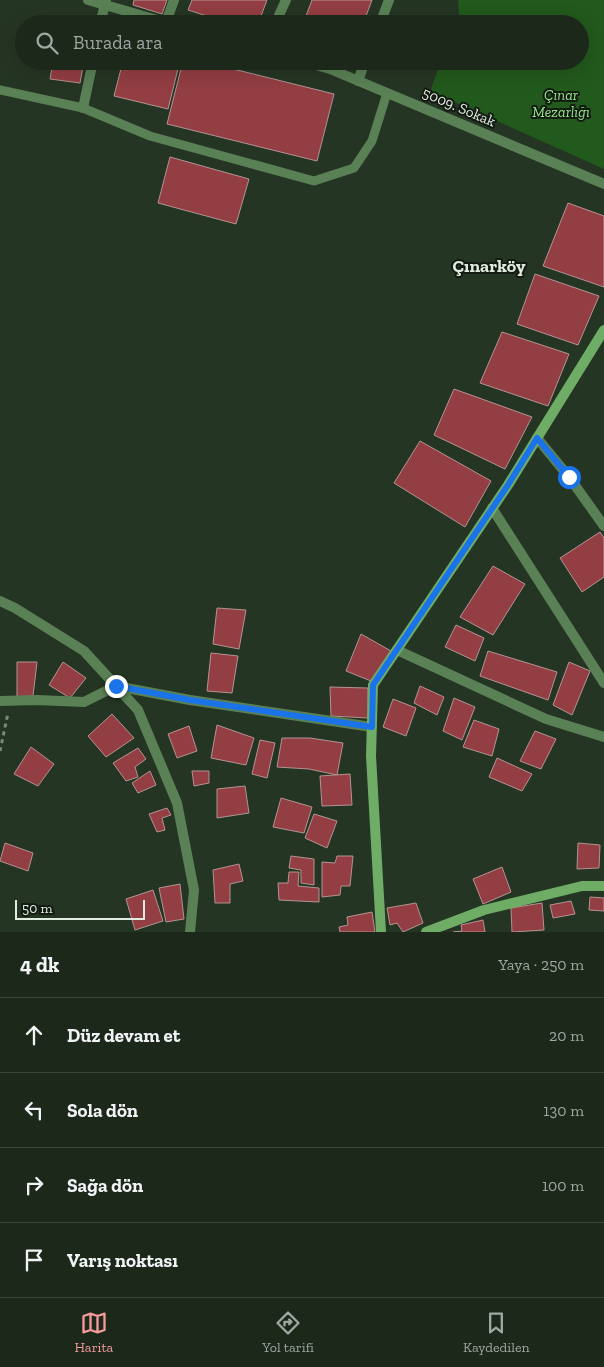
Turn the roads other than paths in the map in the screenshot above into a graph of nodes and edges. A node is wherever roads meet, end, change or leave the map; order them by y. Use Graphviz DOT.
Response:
graph roads {
  1 [pos="88,0"];
  2 [pos="174,0"];
  3 [pos="286,0"];
  4 [pos="389,0"];
  5 [pos="105,2"];
  6 [pos="102,15"];
  7 [pos="144,15"];
  8 [pos="170,15"];
  9 [pos="279,15"];
  10 [pos="383,15"];
  11 [pos="91,70"];
  12 [pos="333,70"];
  13 [pos="362,70"];
  14 [pos="358,80"];
  15 [pos="0,90"];
  16 [pos="387,93"];
  17 [pos="83,108"];
  18 [pos="604,184"];
  19 [pos="604,330"];
  20 [pos="600,344"];
  21 [pos="537,438"];
  22 [pos="492,508"];
  23 [pos="604,526"];
  24 [pos="0,601"];
  25 [pos="397,650"];
  26 [pos="604,682"];
  27 [pos="116,686"];
  28 [pos="0,701"];
  29 [pos="372,727"];
  30 [pos="604,738"];
  31 [pos="604,886"];
  32 [pos="190,932"];
  33 [pos="381,932"];
  34 [pos="426,932"];
  1 -- 5 [label="street"];
  2 -- 8 [label="street"];
  3 -- 9 [label="street"];
  4 -- 10 [label="street"];
  5 -- 6 [label="street"];
  5 -- 7 [label="street"];
  11 -- 17 [label="street"];
  12 -- 14 [label="street, 5009. Sokak"];
  13 -- 14 [label="street"];
  14 -- 16 [label="street, 5009. Sokak"];
  15 -- 17 [label="lane"];
  16 -- 17 [label="lane"];
  16 -- 18 [label="street, 5009. Sokak"];
  19 -- 20 [label="street"];
  20 -- 21 [label="street"];
  21 -- 22 [label="street"];
  21 -- 23 [label="street"];
  22 -- 25 [label="street"];
  22 -- 26 [label="street"];
  24 -- 27 [label="street"];
  25 -- 29 [label="street"];
  25 -- 30 [label="street"];
  27 -- 28 [label="street"];
  27 -- 29 [label="street"];
  27 -- 32 [label="street"];
  29 -- 33 [label="street"];
  31 -- 34 [label="street"];
}
